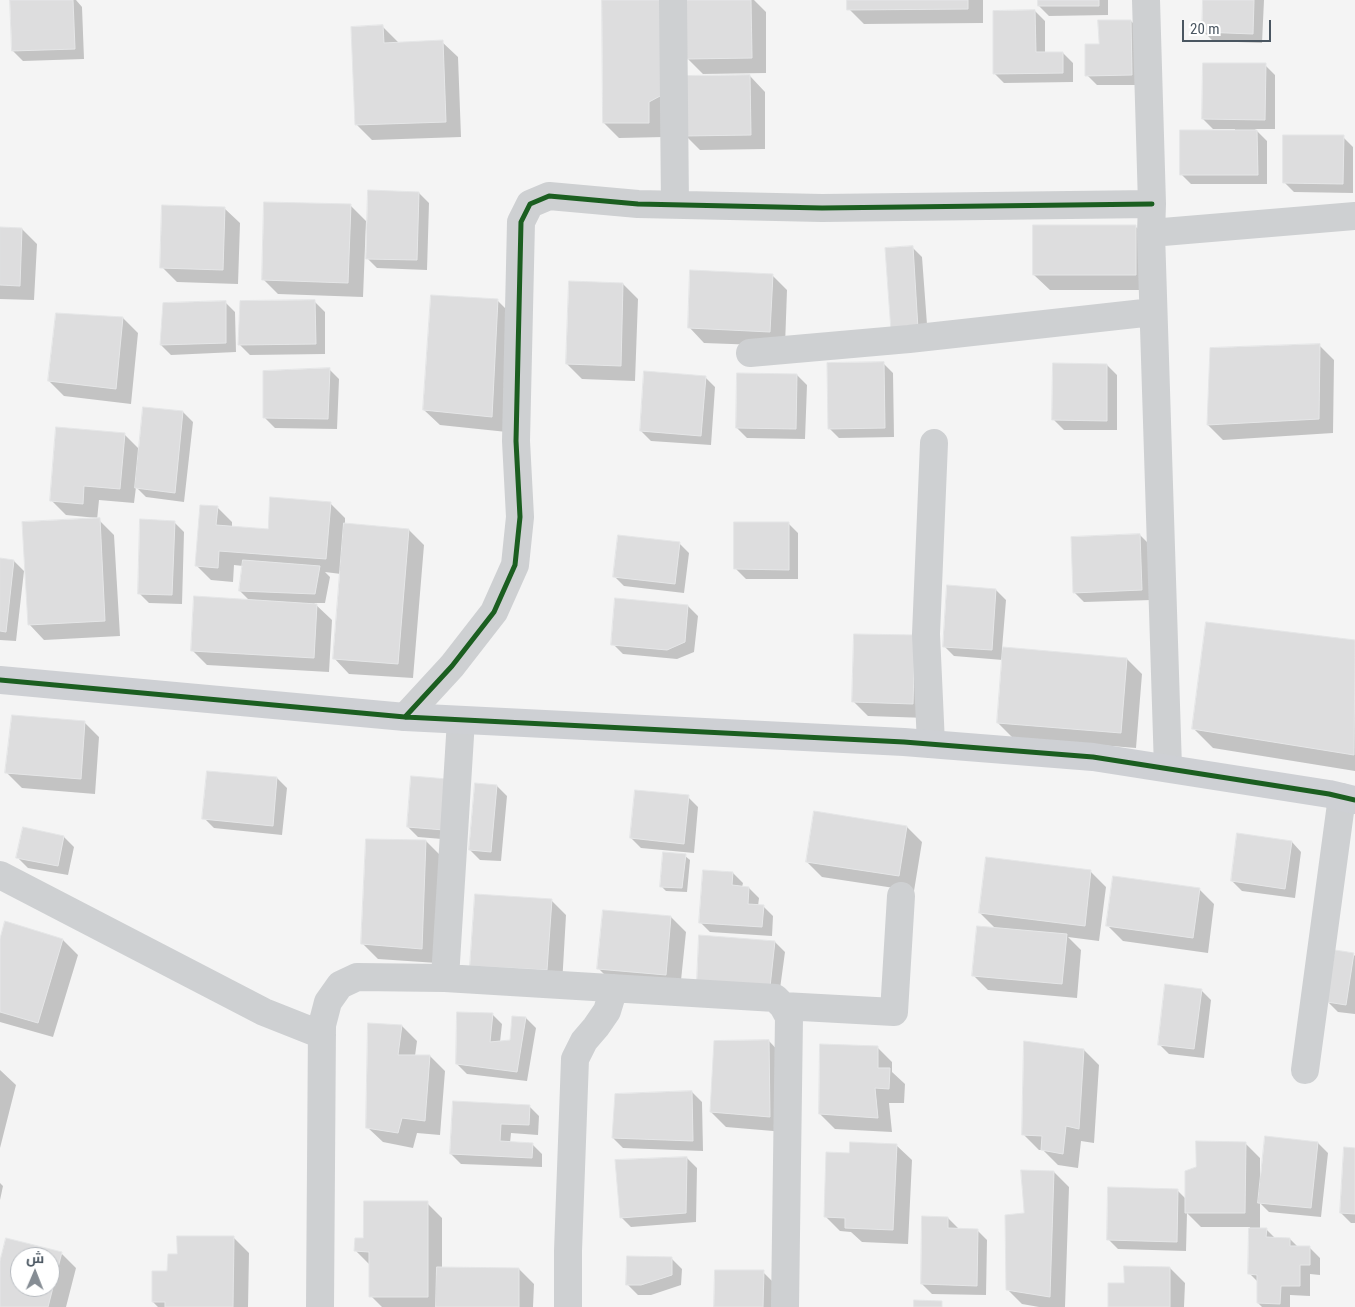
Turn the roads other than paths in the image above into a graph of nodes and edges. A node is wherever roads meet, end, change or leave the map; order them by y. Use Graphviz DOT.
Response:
graph roads {
  1 [pos="673,0"];
  2 [pos="1146,0"];
  3 [pos="675,204"];
  4 [pos="1152,204"];
  5 [pos="1355,216"];
  6 [pos="1151,233"];
  7 [pos="1153,312"];
  8 [pos="750,353"];
  9 [pos="934,443"];
  10 [pos="0,680"];
  11 [pos="404,717"];
  12 [pos="461,720"];
  13 [pos="932,744"];
  14 [pos="1168,768"];
  15 [pos="1348,798"];
  16 [pos="0,875"];
  17 [pos="901,896"];
  18 [pos="445,978"];
  19 [pos="614,988"];
  20 [pos="783,1006"];
  21 [pos="322,1035"];
  22 [pos="1305,1070"];
  23 [pos="320,1307"];
  24 [pos="568,1307"];
  25 [pos="786,1307"];
  1 -- 3 [label="street"];
  2 -- 4 [label="street"];
  3 -- 4 [label="street"];
  3 -- 11 [label="street"];
  4 -- 6 [label="street"];
  5 -- 6 [label="street"];
  6 -- 7 [label="street"];
  7 -- 8 [label="street"];
  7 -- 14 [label="street"];
  9 -- 13 [label="street"];
  10 -- 11 [label="street"];
  11 -- 12 [label="street"];
  12 -- 13 [label="street"];
  12 -- 18 [label="street"];
  13 -- 14 [label="street"];
  14 -- 15 [label="street"];
  15 -- 22 [label="street"];
  16 -- 21 [label="street"];
  17 -- 20 [label="street"];
  18 -- 19 [label="street"];
  18 -- 21 [label="street"];
  19 -- 20 [label="street"];
  19 -- 24 [label="street"];
  20 -- 25 [label="street"];
  21 -- 23 [label="street"];
}
